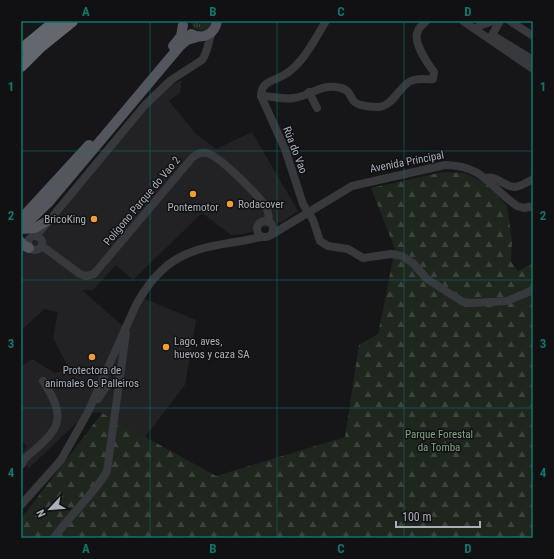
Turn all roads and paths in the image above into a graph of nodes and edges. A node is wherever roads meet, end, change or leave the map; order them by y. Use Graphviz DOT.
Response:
graph roads {
  1 [pos="56,21"];
  2 [pos="72,21"];
  3 [pos="217,21"];
  4 [pos="326,21"];
  5 [pos="426,21"];
  6 [pos="463,21"];
  7 [pos="493,21"];
  8 [pos="500,21"];
  9 [pos="510,21"];
  10 [pos="183,23"];
  11 [pos="479,26"];
  12 [pos="212,32"];
  13 [pos="533,36"];
  14 [pos="198,37"];
  15 [pos="21,50"];
  16 [pos="204,58"];
  17 [pos="533,60"];
  18 [pos="21,66"];
  19 [pos="533,69"];
  20 [pos="138,88"];
  21 [pos="309,92"];
  22 [pos="261,96"];
  23 [pos="316,108"];
  24 [pos="485,178"];
  25 [pos="533,179"];
  26 [pos="533,206"];
  27 [pos="308,213"];
  28 [pos="21,219"];
  29 [pos="49,220"];
  30 [pos="269,226"];
  31 [pos="21,229"];
  32 [pos="260,234"];
  33 [pos="36,235"];
  34 [pos="23,246"];
  35 [pos="42,246"];
  36 [pos="533,290"];
  37 [pos="125,328"];
  38 [pos="110,364"];
  39 [pos="121,371"];
  40 [pos="43,381"];
  41 [pos="116,381"];
  42 [pos="119,390"];
  43 [pos="88,412"];
  44 [pos="21,464"];
  45 [pos="21,505"];
  46 [pos="54,538"];
  1 -- 15 [label="highway"];
  2 -- 18 [label="highway"];
  3 -- 12 [label="main road"];
  4 -- 22 [label="street"];
  5 -- 21 [label="street"];
  6 -- 19 [label="street"];
  7 -- 11 [label="street"];
  8 -- 17 [label="street"];
  9 -- 13 [label="street"];
  10 -- 14 [label="main road"];
  10 -- 20 [label="main road"];
  12 -- 14 [label="main road"];
  12 -- 16 [label="street"];
  14 -- 16 [label="street"];
  14 -- 31 [label="main road"];
  16 -- 29 [label="street"];
  20 -- 28 [label="main road"];
  20 -- 31 [label="main road"];
  21 -- 22 [label="street"];
  21 -- 23 [label="street"];
  22 -- 27 [label="street, Rúa do Vao"];
  24 -- 25 [label="street"];
  24 -- 26 [label="street, Avenida Principal"];
  24 -- 27 [label="street, Avenida Principal"];
  27 -- 30 [label="street, Avenida Principal"];
  27 -- 36 [label="street, Rúa do Vao"];
  29 -- 31 [label="main road"];
  29 -- 33 [label="street"];
  30 -- 32 [label="street"];
  30 -- 32 [label="street"];
  30 -- 35 [label="street, Polígono Parque do Vao 2"];
  32 -- 37 [label="street"];
  33 -- 34 [label="street"];
  33 -- 35 [label="street"];
  34 -- 35 [label="street"];
  37 -- 38 [label="street"];
  37 -- 39 [label="street"];
  38 -- 39 [label="street"];
  38 -- 41 [label="street"];
  38 -- 43 [label="street"];
  39 -- 42 [label="street"];
  40 -- 44 [label="street"];
  41 -- 42 [label="street"];
  41 -- 43 [label="street"];
  42 -- 46 [label="street"];
  43 -- 45 [label="street"];
}
